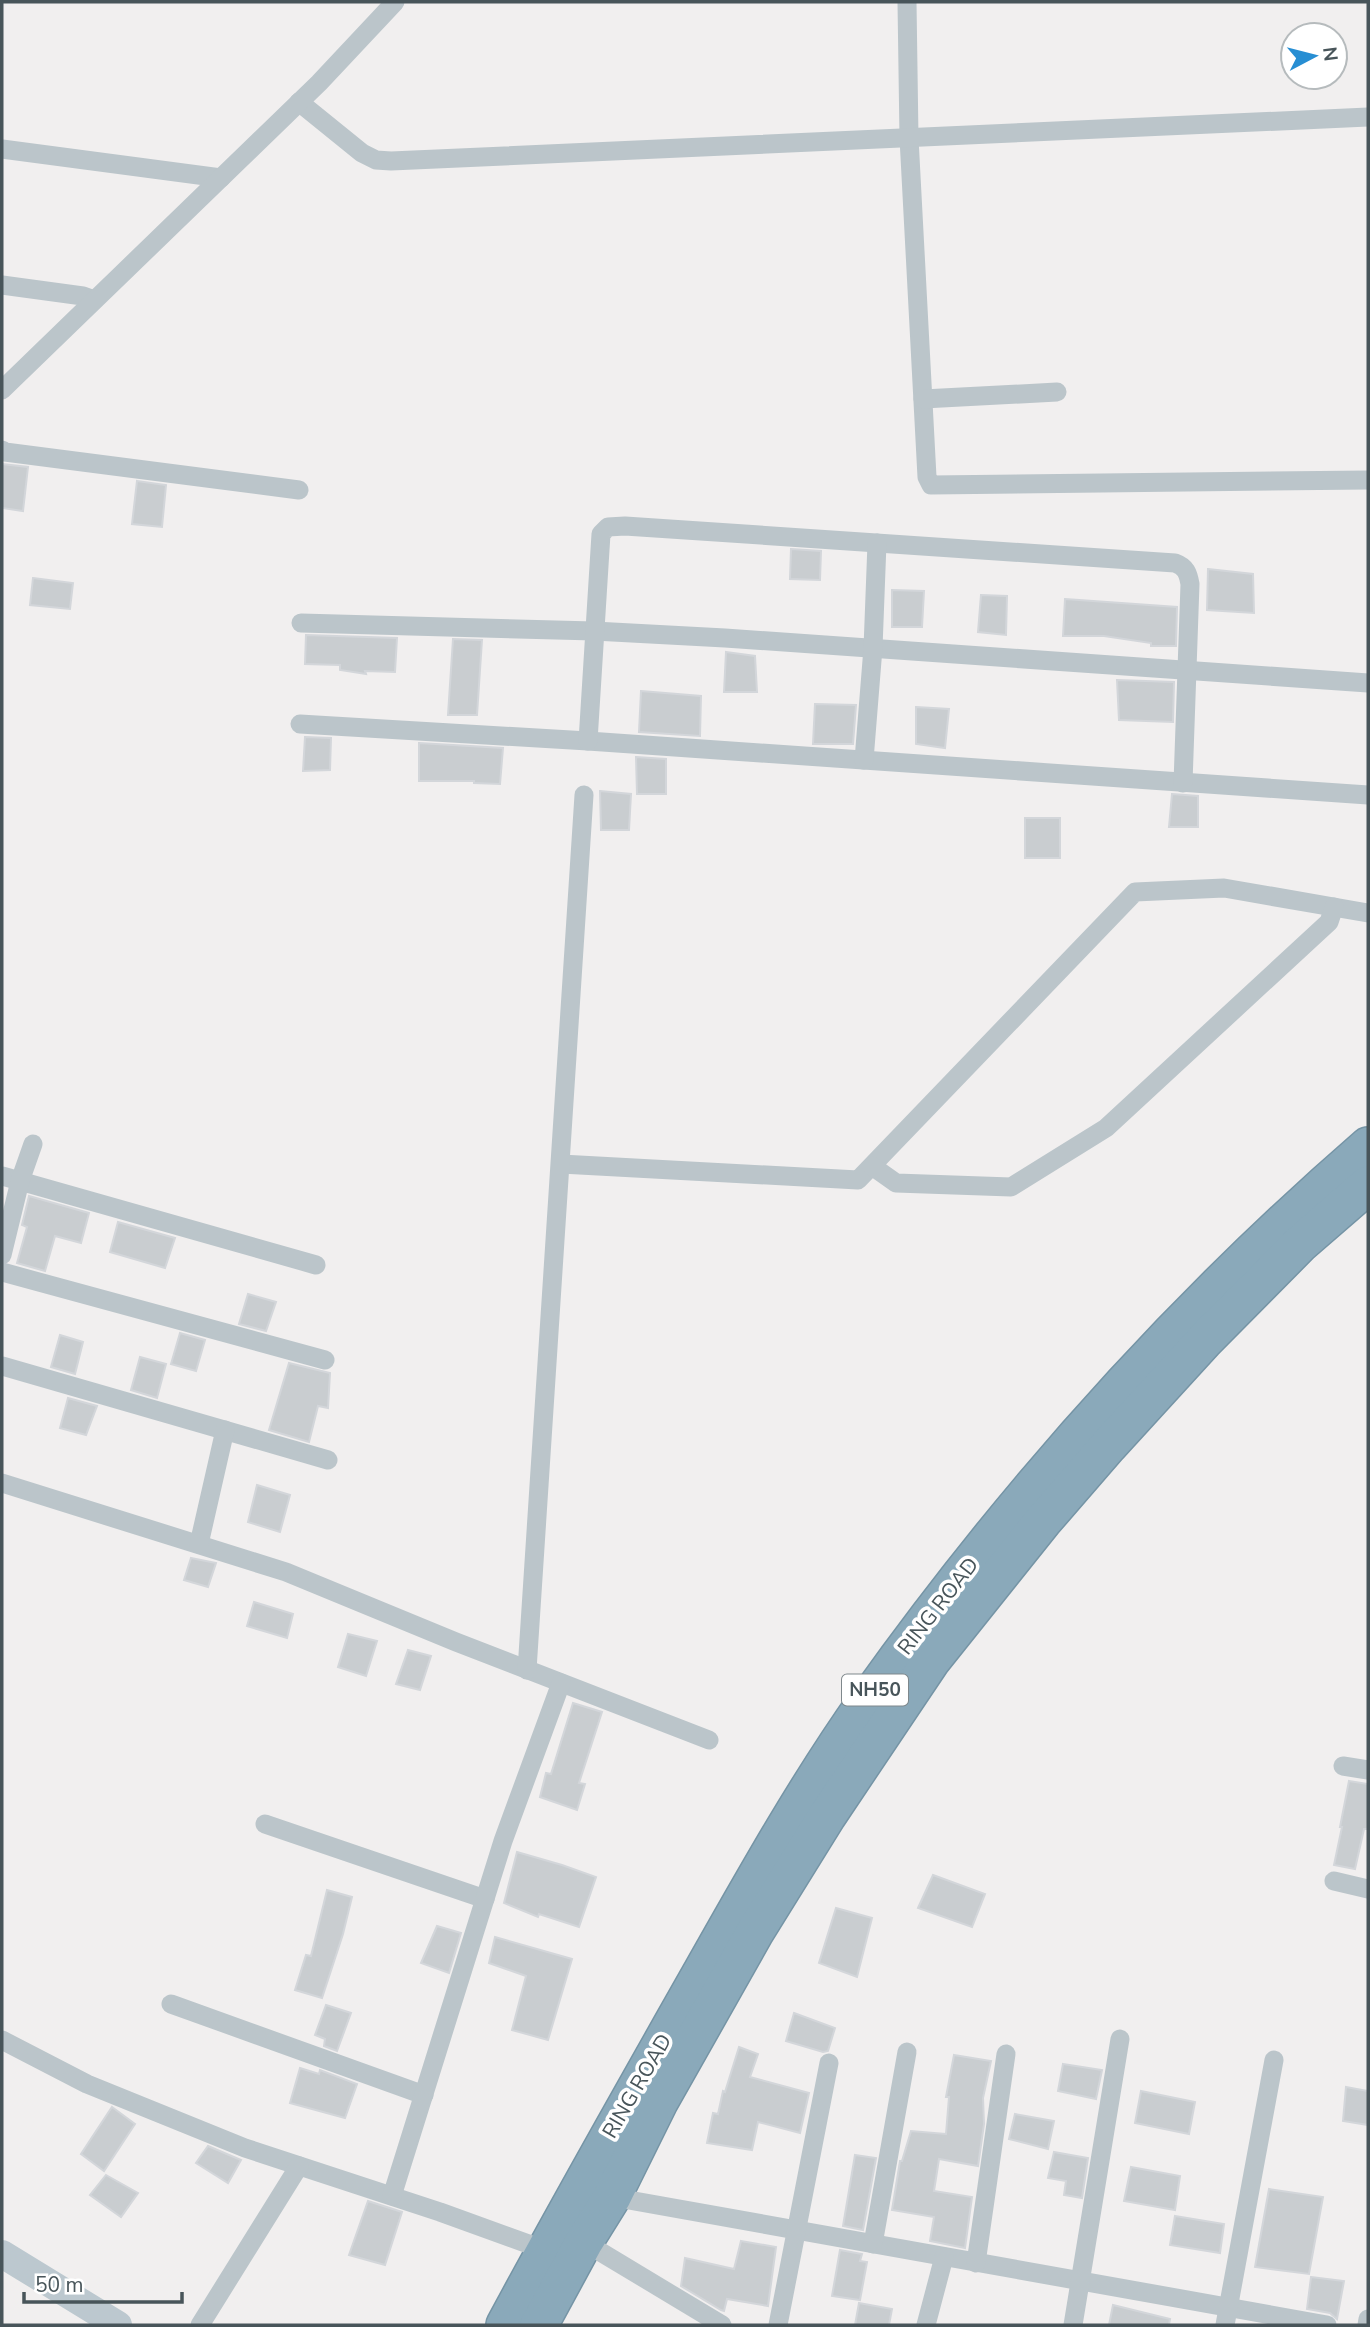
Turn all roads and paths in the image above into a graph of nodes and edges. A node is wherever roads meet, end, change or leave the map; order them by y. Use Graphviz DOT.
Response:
graph roads {
  1 [pos="396,2"];
  2 [pos="907,2"];
  3 [pos="299,102"];
  4 [pos="1368,117"];
  5 [pos="909,138"];
  6 [pos="2,149"];
  7 [pos="221,178"];
  8 [pos="2,285"];
  9 [pos="94,300"];
  10 [pos="2,390"];
  11 [pos="1057,392"];
  12 [pos="923,399"];
  13 [pos="2,450"];
  14 [pos="1368,480"];
  15 [pos="299,490"];
  16 [pos="877,543"];
  17 [pos="301,623"];
  18 [pos="594,631"];
  19 [pos="873,648"];
  20 [pos="1187,670"];
  21 [pos="1368,683"];
  22 [pos="300,724"];
  23 [pos="588,741"];
  24 [pos="864,760"];
  25 [pos="1183,783"];
  26 [pos="584,795"];
  27 [pos="1368,795"];
  28 [pos="1334,907"];
  29 [pos="1368,913"];
  30 [pos="33,1144"];
  31 [pos="1368,1146"];
  32 [pos="561,1164"];
  33 [pos="872,1166"];
  34 [pos="11,1178"];
  35 [pos="1368,1185"];
  36 [pos="2,1255"];
  37 [pos="316,1265"];
  38 [pos="2,1272"];
  39 [pos="325,1360"];
  40 [pos="2,1366"];
  41 [pos="225,1430"];
  42 [pos="328,1460"];
  43 [pos="2,1483"];
  44 [pos="199,1544"];
  45 [pos="527,1670"];
  46 [pos="561,1683"];
  47 [pos="709,1740"];
  48 [pos="1343,1766"];
  49 [pos="1368,1770"];
  50 [pos="265,1824"];
  51 [pos="1334,1881"];
  52 [pos="1368,1889"];
  53 [pos="485,1899"];
  54 [pos="171,2004"];
  55 [pos="1121,2039"];
  56 [pos="2,2040"];
  57 [pos="907,2052"];
  58 [pos="1006,2054"];
  59 [pos="1274,2060"];
  60 [pos="829,2063"];
  61 [pos="424,2095"];
  62 [pos="299,2166"];
  63 [pos="392,2196"];
  64 [pos="611,2197"];
  65 [pos="796,2230"];
  66 [pos="584,2242"];
  67 [pos="873,2244"];
  68 [pos="545,2250"];
  69 [pos="2,2254"];
  70 [pos="944,2257"];
  71 [pos="976,2263"];
  72 [pos="1081,2281"];
  73 [pos="1227,2316"];
  74 [pos="1368,2319"];
  75 [pos="118,2325"];
  76 [pos="200,2325"];
  77 [pos="505,2325"];
  78 [pos="539,2325"];
  79 [pos="722,2325"];
  80 [pos="778,2325"];
  81 [pos="926,2325"];
  82 [pos="1073,2325"];
  83 [pos="1327,2325"];
  84 [pos="1367,2325"];
  1 -- 3 [label="street"];
  2 -- 5 [label="street"];
  3 -- 5 [label="street"];
  3 -- 7 [label="street"];
  4 -- 5 [label="street"];
  5 -- 12 [label="street"];
  6 -- 7 [label="street"];
  7 -- 9 [label="street"];
  8 -- 9 [label="street"];
  9 -- 10 [label="street"];
  11 -- 12 [label="street"];
  12 -- 14 [label="street"];
  13 -- 15 [label="street"];
  16 -- 18 [label="street"];
  16 -- 19 [label="street"];
  16 -- 20 [label="street"];
  17 -- 18 [label="street"];
  18 -- 19 [label="street"];
  18 -- 23 [label="street"];
  19 -- 20 [label="street"];
  19 -- 24 [label="street"];
  20 -- 21 [label="street"];
  20 -- 25 [label="street"];
  22 -- 23 [label="street"];
  23 -- 24 [label="street"];
  24 -- 25 [label="street"];
  25 -- 27 [label="street"];
  26 -- 32 [label="street"];
  28 -- 29 [label="street"];
  28 -- 33 [label="street"];
  28 -- 33 [label="street"];
  30 -- 34 [label="street"];
  31 -- 68 [label="highway, RING ROAD / NH50"];
  32 -- 33 [label="street"];
  32 -- 45 [label="street"];
  34 -- 36 [label="street"];
  34 -- 37 [label="street"];
  35 -- 64 [label="highway, RING ROAD / NH50"];
  38 -- 39 [label="street"];
  40 -- 41 [label="street"];
  41 -- 42 [label="street"];
  41 -- 44 [label="street"];
  43 -- 44 [label="street"];
  44 -- 45 [label="street"];
  45 -- 46 [label="street"];
  46 -- 47 [label="street"];
  46 -- 53 [label="street"];
  48 -- 49 [label="street"];
  50 -- 53 [label="street"];
  51 -- 52 [label="street"];
  53 -- 61 [label="street"];
  54 -- 61 [label="street"];
  55 -- 72 [label="street"];
  56 -- 62 [label="street"];
  57 -- 67 [label="street"];
  58 -- 71 [label="street"];
  59 -- 73 [label="street"];
  60 -- 65 [label="street"];
  61 -- 63 [label="street"];
  62 -- 63 [label="street"];
  62 -- 76 [label="street"];
  63 -- 68 [label="street"];
  64 -- 65 [label="street"];
  64 -- 66 [label="highway, RING ROAD / NH50"];
  65 -- 67 [label="street"];
  65 -- 80 [label="street"];
  66 -- 78 [label="highway, RING ROAD / NH50"];
  66 -- 79 [label="street"];
  67 -- 70 [label="street"];
  68 -- 77 [label="highway, RING ROAD / NH50"];
  69 -- 75 [label="street"];
  70 -- 71 [label="street"];
  70 -- 81 [label="street"];
  71 -- 72 [label="street"];
  72 -- 73 [label="street"];
  72 -- 82 [label="street"];
  73 -- 83 [label="street"];
  74 -- 84 [label="street"];
}
